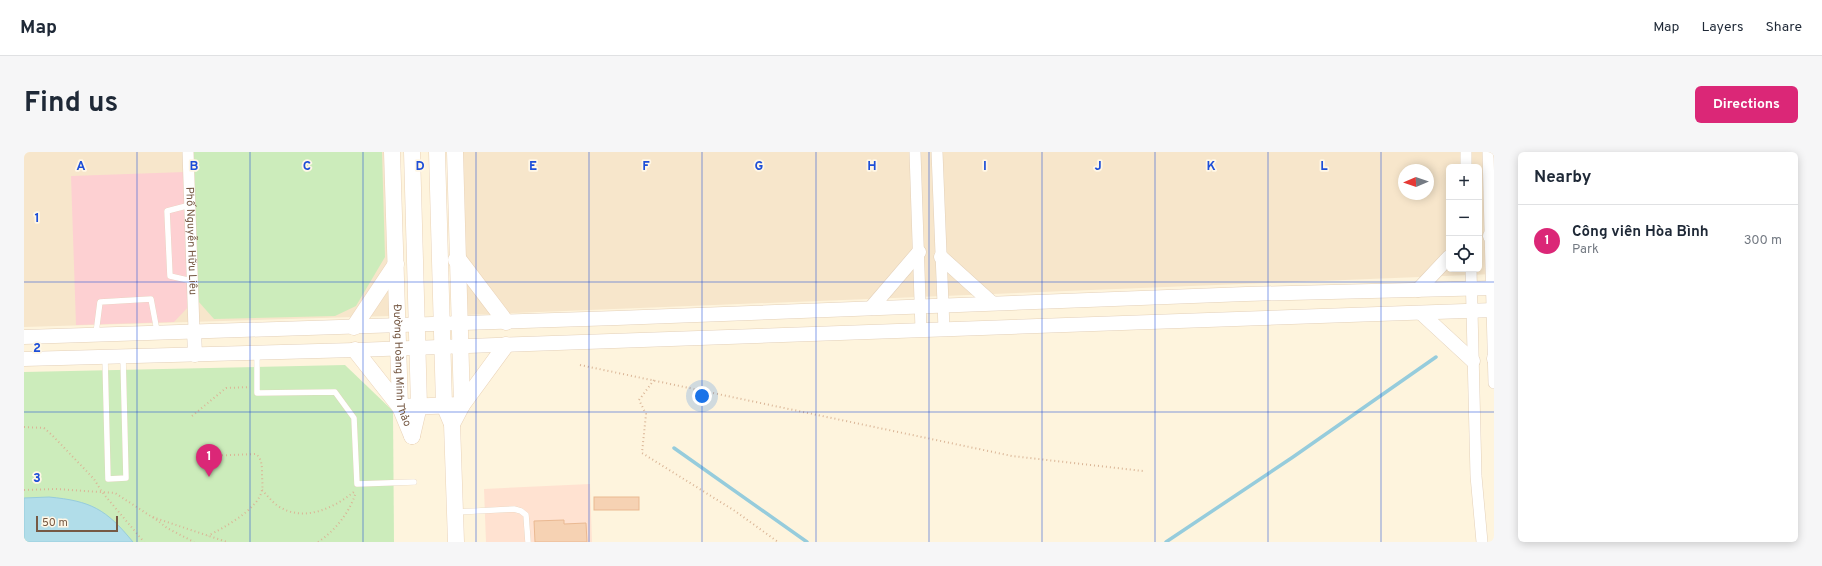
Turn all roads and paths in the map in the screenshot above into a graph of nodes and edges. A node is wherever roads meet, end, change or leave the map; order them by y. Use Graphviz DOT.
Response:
graph roads {
  1 [pos="188,152"];
  2 [pos="392,152"];
  3 [pos="412,152"];
  4 [pos="437,152"];
  5 [pos="455,152"];
  6 [pos="915,152"];
  7 [pos="937,152"];
  8 [pos="1466,152"];
  9 [pos="1488,152"];
  10 [pos="1466,164"];
  11 [pos="190,205"];
  12 [pos="1492,237"];
  13 [pos="919,252"];
  14 [pos="941,257"];
  15 [pos="441,260"];
  16 [pos="459,260"];
  17 [pos="1446,260"];
  18 [pos="416,263"];
  19 [pos="396,264"];
  20 [pos="1471,272"];
  21 [pos="192,281"];
  22 [pos="1471,288"];
  23 [pos="1493,288"];
  24 [pos="1418,290"];
  25 [pos="992,303"];
  26 [pos="944,305"];
  27 [pos="921,306"];
  28 [pos="872,308"];
  29 [pos="1493,310"];
  30 [pos="1472,311"];
  31 [pos="1421,313"];
  32 [pos="506,322"];
  33 [pos="460,323"];
  34 [pos="442,324"];
  35 [pos="398,325"];
  36 [pos="417,325"];
  37 [pos="354,327"];
  38 [pos="944,329"];
  39 [pos="194,330"];
  40 [pos="921,330"];
  41 [pos="157,332"];
  42 [pos="96,334"];
  43 [pos="24,337"];
  44 [pos="506,345"];
  45 [pos="460,346"];
  46 [pos="442,347"];
  47 [pos="418,348"];
  48 [pos="399,349"];
  49 [pos="355,350"];
  50 [pos="257,353"];
  51 [pos="195,355"];
  52 [pos="105,357"];
  53 [pos="122,357"];
  54 [pos="1494,358"];
  55 [pos="24,359"];
  56 [pos="1473,361"];
  57 [pos="580,364"];
  58 [pos="654,380"];
  59 [pos="1494,383"];
  60 [pos="257,387"];
  61 [pos="444,405"];
  62 [pos="462,405"];
  63 [pos="419,406"];
  64 [pos="400,407"];
  65 [pos="192,416"];
  66 [pos="452,424"];
  67 [pos="24,427"];
  68 [pos="206,456"];
  69 [pos="1143,471"];
  70 [pos="414,482"];
  71 [pos="24,490"];
  72 [pos="262,490"];
  73 [pos="102,492"];
  74 [pos="455,512"];
  75 [pos="152,517"];
  76 [pos="208,536"];
  77 [pos="144,542"];
  78 [pos="194,542"];
  79 [pos="227,542"];
  80 [pos="318,542"];
  81 [pos="456,542"];
  82 [pos="528,542"];
  83 [pos="778,542"];
  84 [pos="1482,542"];
  1 -- 11 [label="street, Phố Nguyễn Hữu Liêu"];
  2 -- 19 [label="main road, Đường Hoàng Minh Thảo"];
  3 -- 18 [label="main road, Đường Hoàng Minh Thảo"];
  4 -- 15 [label="main road"];
  5 -- 16 [label="main road"];
  6 -- 13 [label="street"];
  7 -- 14 [label="street"];
  8 -- 10 [label="street"];
  9 -- 12 [label="street"];
  11 -- 21 [label="street, Phố Nguyễn Hữu Liêu"];
  11 -- 21 [label="lane"];
  12 -- 23 [label="street"];
  13 -- 27 [label="street"];
  13 -- 28 [label="street"];
  14 -- 25 [label="street"];
  14 -- 26 [label="street"];
  15 -- 16 [label="main road"];
  15 -- 34 [label="main road"];
  16 -- 32 [label="main road"];
  16 -- 33 [label="main road"];
  17 -- 24 [label="street"];
  18 -- 19 [label="main road"];
  18 -- 36 [label="main road, Đường Hoàng Minh Thảo"];
  19 -- 35 [label="main road, Đường Hoàng Minh Thảo"];
  19 -- 37 [label="main road"];
  20 -- 22 [label="street"];
  21 -- 39 [label="street, Phố Nguyễn Hữu Liêu"];
  22 -- 23 [label="street"];
  22 -- 24 [label="street"];
  22 -- 30 [label="street"];
  23 -- 29 [label="street"];
  24 -- 25 [label="street"];
  25 -- 26 [label="street"];
  26 -- 27 [label="street"];
  26 -- 38 [label="street"];
  27 -- 28 [label="street"];
  27 -- 40 [label="street"];
  28 -- 32 [label="street"];
  29 -- 30 [label="street"];
  29 -- 54 [label="street"];
  30 -- 31 [label="street"];
  30 -- 56 [label="street"];
  31 -- 38 [label="street"];
  31 -- 56 [label="street"];
  32 -- 33 [label="street"];
  33 -- 34 [label="street"];
  33 -- 45 [label="main road"];
  34 -- 36 [label="street"];
  34 -- 46 [label="main road"];
  35 -- 36 [label="street"];
  35 -- 37 [label="street"];
  35 -- 48 [label="main road, Đường Hoàng Minh Thảo"];
  36 -- 47 [label="main road, Đường Hoàng Minh Thảo"];
  37 -- 39 [label="street"];
  38 -- 40 [label="street"];
  39 -- 41 [label="street"];
  39 -- 51 [label="street"];
  40 -- 44 [label="street"];
  41 -- 42 [label="street"];
  41 -- 42 [label="lane"];
  42 -- 43 [label="street"];
  44 -- 45 [label="street"];
  44 -- 62 [label="main road"];
  45 -- 46 [label="street"];
  45 -- 62 [label="main road"];
  46 -- 47 [label="street"];
  46 -- 61 [label="main road"];
  47 -- 48 [label="street"];
  47 -- 63 [label="main road, Đường Hoàng Minh Thảo"];
  48 -- 49 [label="street"];
  48 -- 64 [label="main road, Đường Hoàng Minh Thảo"];
  49 -- 50 [label="street"];
  49 -- 64 [label="main road"];
  50 -- 51 [label="street"];
  50 -- 60 [label="lane"];
  51 -- 53 [label="street"];
  52 -- 53 [label="street"];
  52 -- 53 [label="lane"];
  52 -- 55 [label="street"];
  54 -- 59 [label="street"];
  56 -- 84 [label="street"];
  57 -- 58 [label="path"];
  58 -- 69 [label="path"];
  58 -- 83 [label="path"];
  60 -- 65 [label="path"];
  60 -- 70 [label="lane"];
  61 -- 62 [label="main road"];
  61 -- 63 [label="main road"];
  61 -- 66 [label="main road"];
  62 -- 66 [label="main road"];
  63 -- 64 [label="main road"];
  63 -- 64 [label="main road, Đường Hoàng Minh Thảo"];
  66 -- 74 [label="main road"];
  67 -- 73 [label="path"];
  68 -- 72 [label="path"];
  71 -- 73 [label="path"];
  72 -- 76 [label="path"];
  72 -- 80 [label="path"];
  73 -- 75 [label="path"];
  73 -- 77 [label="path"];
  74 -- 81 [label="main road"];
  74 -- 82 [label="lane"];
  75 -- 76 [label="path"];
  75 -- 78 [label="path"];
  76 -- 79 [label="path"];
}
